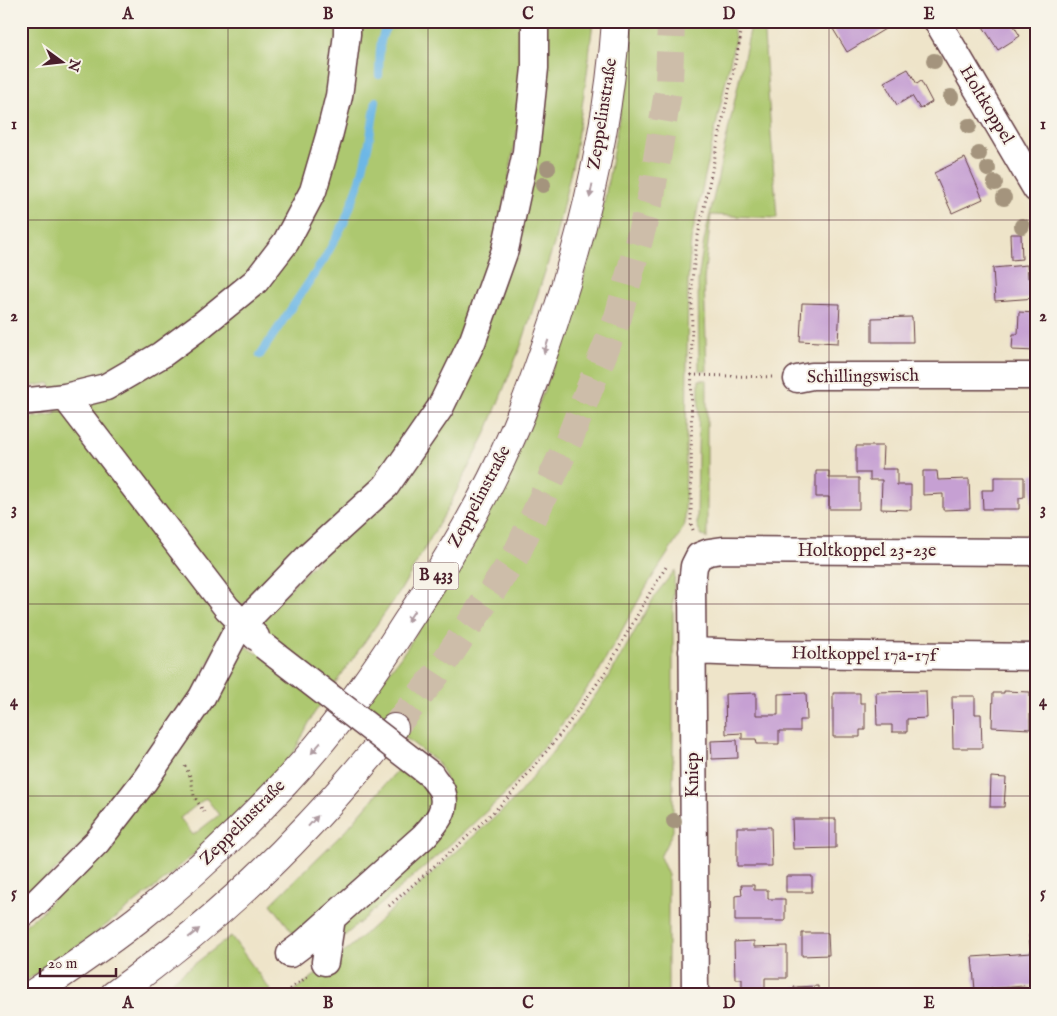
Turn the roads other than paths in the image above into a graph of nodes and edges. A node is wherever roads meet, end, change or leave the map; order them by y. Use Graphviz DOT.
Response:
graph roads {
  1 [pos="347,21"];
  2 [pos="535,21"];
  3 [pos="616,21"];
  4 [pos="936,21"];
  5 [pos="1036,189"];
  6 [pos="1036,376"];
  7 [pos="797,379"];
  8 [pos="65,397"];
  9 [pos="21,402"];
  10 [pos="1036,552"];
  11 [pos="699,556"];
  12 [pos="243,624"];
  13 [pos="692,651"];
  14 [pos="1036,657"];
  15 [pos="394,728"];
  16 [pos="21,915"];
  17 [pos="332,918"];
  18 [pos="290,954"];
  19 [pos="325,962"];
  20 [pos="31,995"];
  21 [pos="114,995"];
  22 [pos="695,995"];
  1 -- 8 [label="street"];
  2 -- 12 [label="street"];
  3 -- 20 [label="highway, Zeppelinstraße / B 433, one-way"];
  4 -- 5 [label="street, Holtkoppel"];
  6 -- 7 [label="street, Schillingswisch"];
  8 -- 9 [label="street"];
  8 -- 12 [label="street"];
  10 -- 11 [label="street, Holtkoppel 23-23e"];
  11 -- 13 [label="street, Kniep"];
  12 -- 16 [label="street"];
  12 -- 17 [label="street, bridge"];
  13 -- 14 [label="street, Holtkoppel 17a-17f"];
  13 -- 22 [label="street, Kniep"];
  21 -- 15 [label="highway, one-way"];
  17 -- 18 [label="street"];
  17 -- 19 [label="street"];
}
